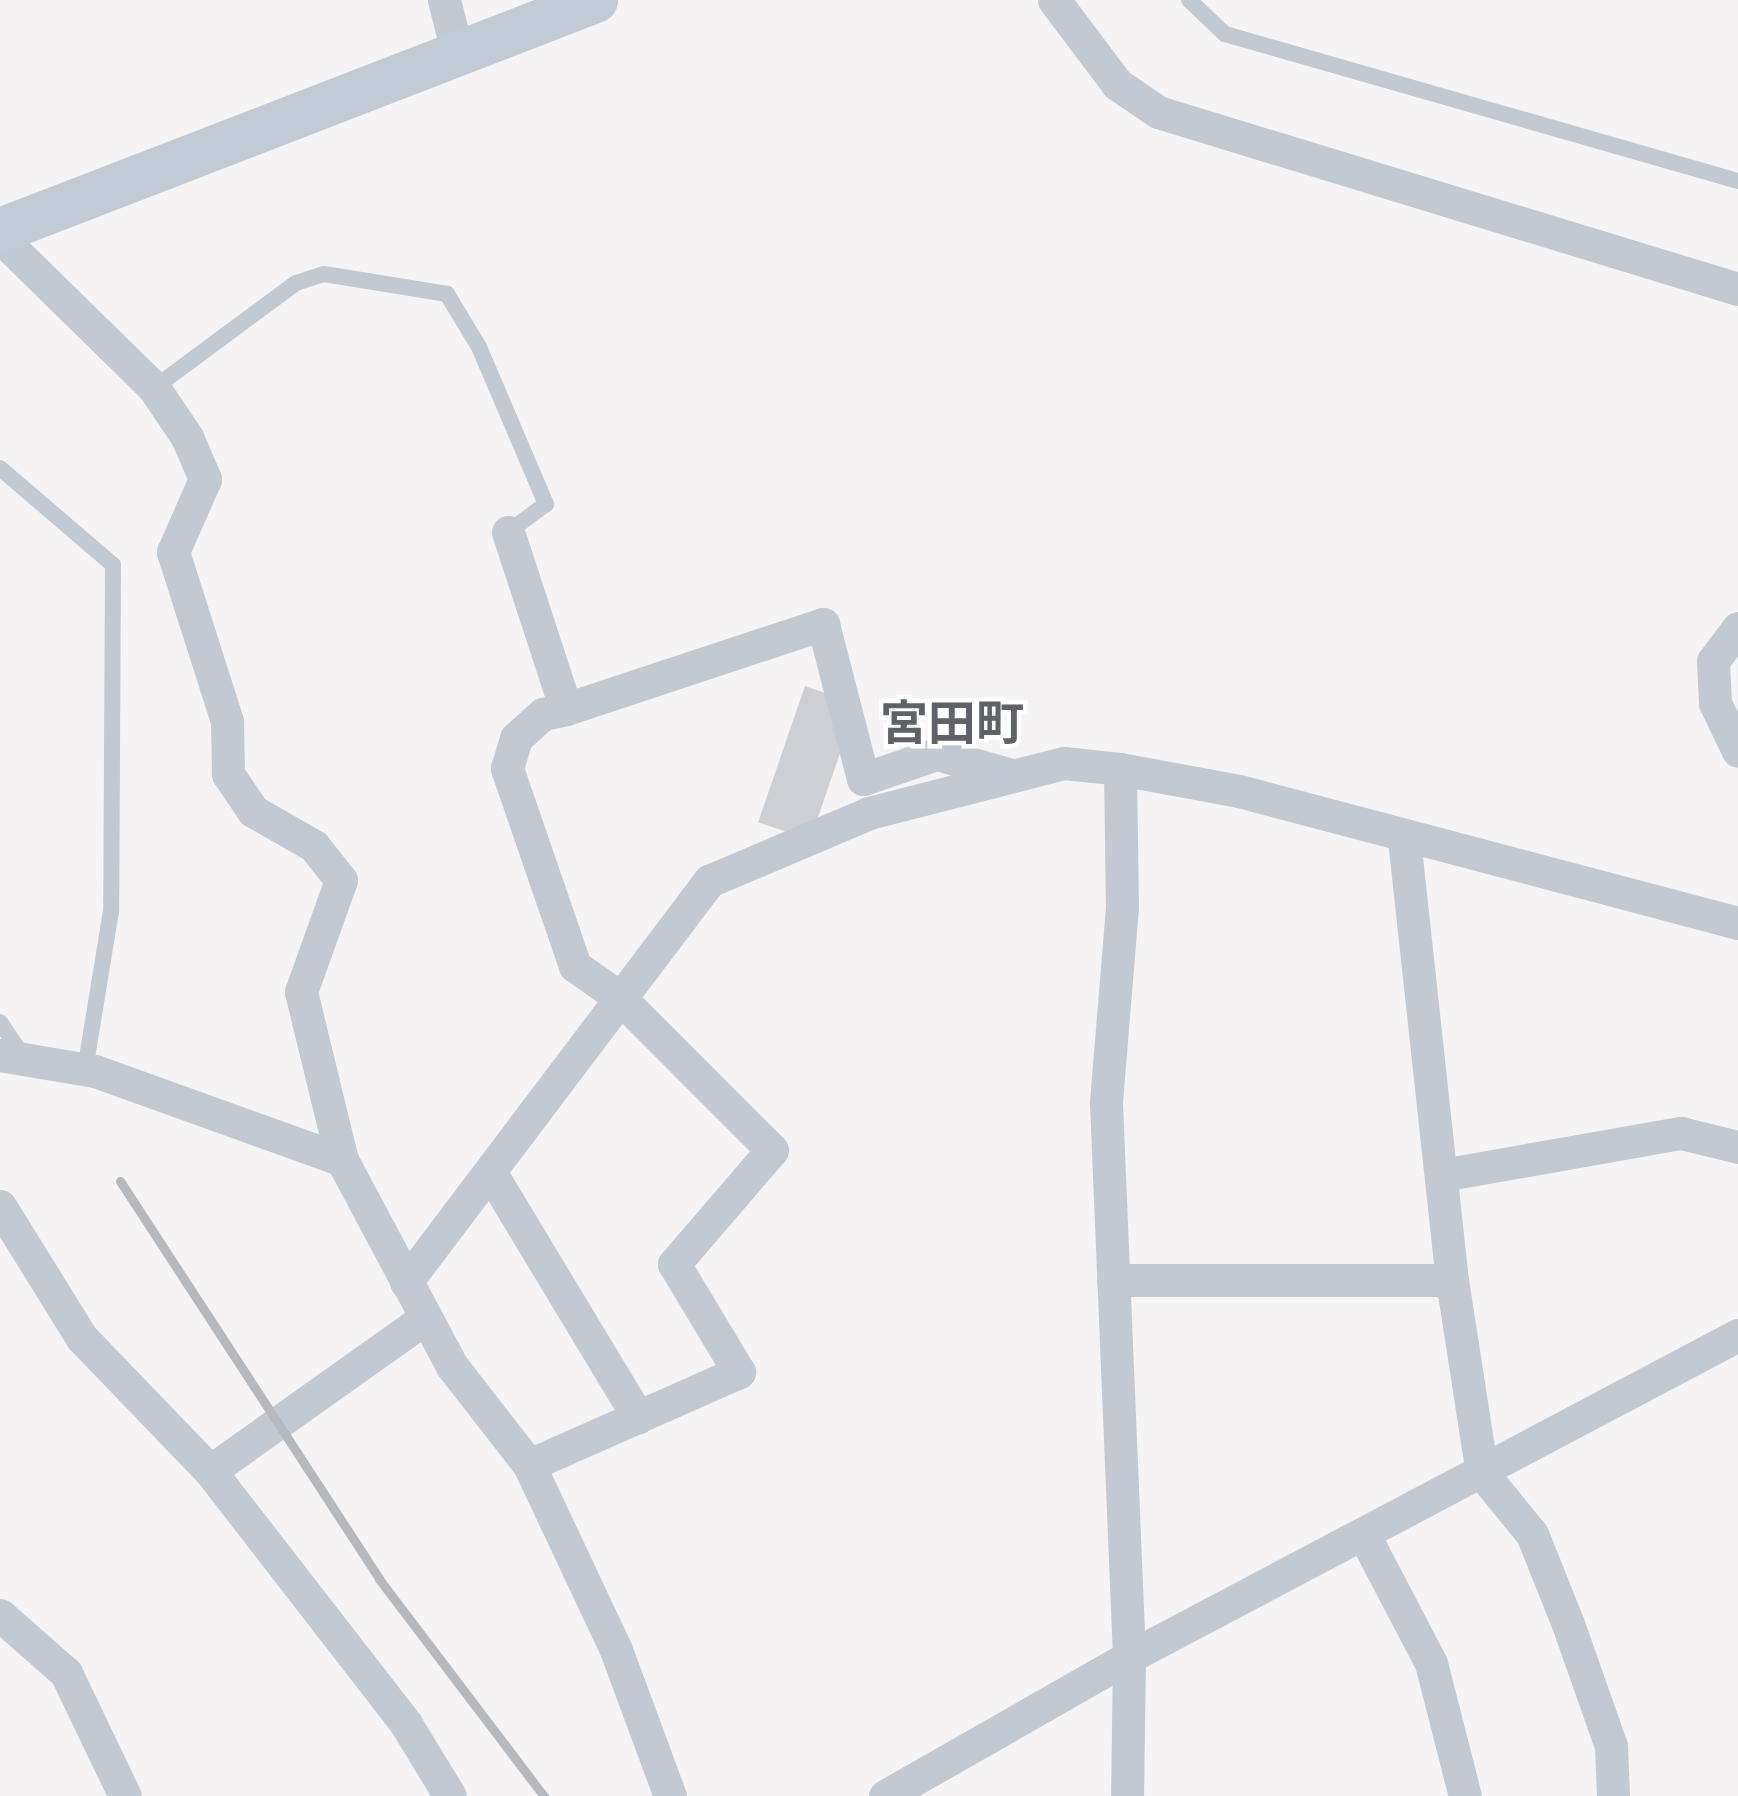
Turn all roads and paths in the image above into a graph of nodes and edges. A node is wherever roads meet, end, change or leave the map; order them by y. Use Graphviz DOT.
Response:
graph roads {
  1 [pos="444,0"];
  2 [pos="595,0"];
  3 [pos="1054,0"];
  4 [pos="1189,0"];
  5 [pos="457,51"];
  6 [pos="1738,181"];
  7 [pos="0,234"];
  8 [pos="1738,289"];
  9 [pos="154,388"];
  10 [pos="0,468"];
  11 [pos="508,532"];
  12 [pos="1738,628"];
  13 [pos="566,710"];
  14 [pos="1738,751"];
  15 [pos="1120,770"];
  16 [pos="1011,775"];
  17 [pos="1404,839"];
  18 [pos="1738,922"];
  19 [pos="619,997"];
  20 [pos="0,1022"];
  21 [pos="11,1055"];
  22 [pos="85,1069"];
  23 [pos="1738,1147"];
  24 [pos="342,1160"];
  25 [pos="1442,1174"];
  26 [pos="492,1175"];
  27 [pos="0,1206"];
  28 [pos="1113,1280"];
  29 [pos="1452,1280"];
  30 [pos="406,1282"];
  31 [pos="424,1319"];
  32 [pos="1738,1335"];
  33 [pos="638,1417"];
  34 [pos="530,1465"];
  35 [pos="211,1471"];
  36 [pos="1482,1473"];
  37 [pos="1365,1537"];
  38 [pos="0,1615"];
  39 [pos="1129,1657"];
  40 [pos="125,1796"];
  41 [pos="450,1796"];
  42 [pos="670,1796"];
  43 [pos="885,1796"];
  44 [pos="1127,1796"];
  45 [pos="1465,1796"];
  46 [pos="1613,1796"];
  1 -- 5 [label="street"];
  2 -- 5 [label="street"];
  3 -- 8 [label="street"];
  4 -- 6 [label="lane"];
  5 -- 7 [label="street"];
  7 -- 9 [label="street"];
  9 -- 11 [label="lane"];
  9 -- 24 [label="street"];
  10 -- 22 [label="lane"];
  11 -- 13 [label="street"];
  12 -- 14 [label="street"];
  13 -- 16 [label="street"];
  13 -- 19 [label="street"];
  15 -- 16 [label="street"];
  15 -- 17 [label="street"];
  15 -- 28 [label="street"];
  16 -- 19 [label="street"];
  17 -- 18 [label="street"];
  17 -- 25 [label="street"];
  19 -- 26 [label="street"];
  19 -- 33 [label="street"];
  20 -- 21 [label="lane"];
  21 -- 22 [label="street"];
  22 -- 24 [label="street"];
  23 -- 25 [label="street"];
  24 -- 30 [label="street"];
  25 -- 29 [label="street"];
  26 -- 30 [label="street"];
  26 -- 33 [label="street"];
  27 -- 35 [label="street"];
  28 -- 29 [label="street"];
  28 -- 39 [label="street"];
  29 -- 36 [label="street"];
  30 -- 31 [label="street"];
  31 -- 34 [label="street"];
  31 -- 35 [label="street"];
  32 -- 36 [label="street"];
  33 -- 34 [label="street"];
  34 -- 42 [label="street"];
  35 -- 41 [label="street"];
  36 -- 37 [label="street"];
  36 -- 46 [label="street"];
  37 -- 39 [label="street"];
  37 -- 45 [label="street"];
  38 -- 40 [label="street"];
  39 -- 43 [label="street"];
  39 -- 44 [label="street"];
}
